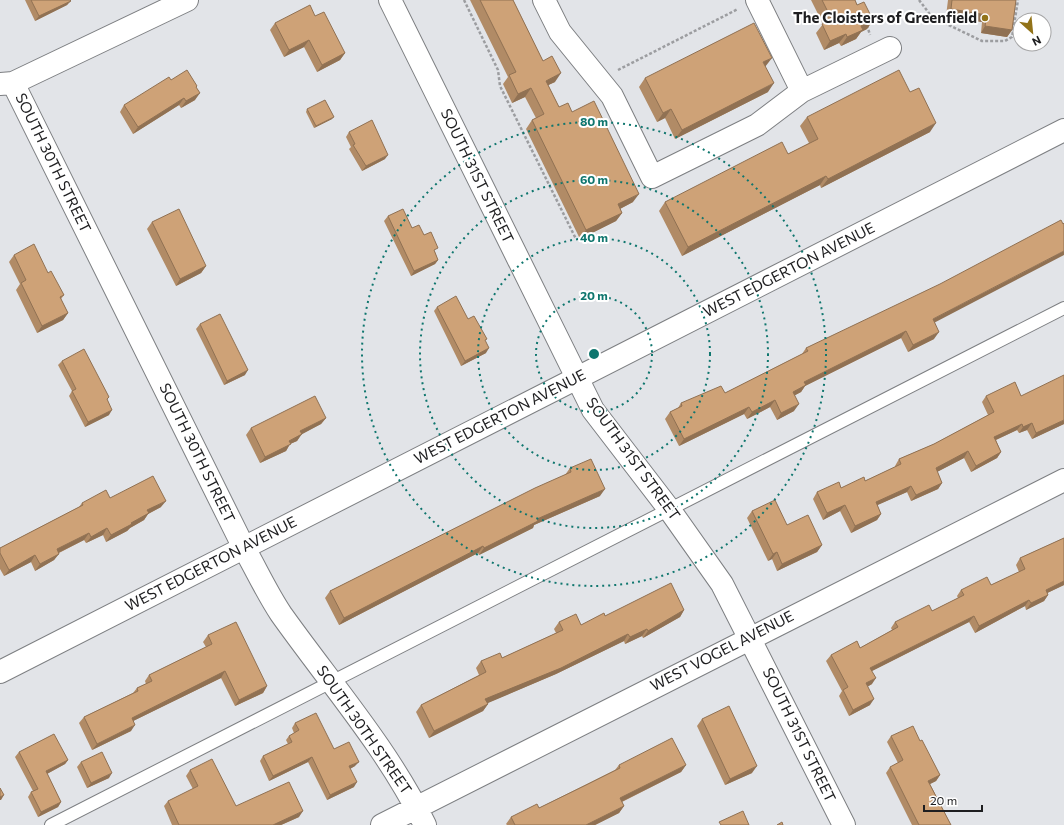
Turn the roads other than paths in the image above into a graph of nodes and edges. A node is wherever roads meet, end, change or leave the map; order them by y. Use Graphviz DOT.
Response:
graph roads {
  1 [pos="187,0"];
  2 [pos="390,0"];
  3 [pos="544,0"];
  4 [pos="757,0"];
  5 [pos="883,51"];
  6 [pos="7,84"];
  7 [pos="802,91"];
  8 [pos="1064,130"];
  9 [pos="1064,308"];
  10 [pos="577,377"];
  11 [pos="1064,480"];
  12 [pos="669,509"];
  13 [pos="244,548"];
  14 [pos="750,637"];
  15 [pos="0,672"];
  16 [pos="330,682"];
  17 [pos="421,816"];
  18 [pos="51,825"];
  19 [pos="382,825"];
  20 [pos="844,825"];
  1 -- 6 [label="street"];
  2 -- 10 [label="street, SOUTH 31ST STREET"];
  3 -- 7 [label="street"];
  4 -- 7 [label="street"];
  5 -- 7 [label="street"];
  6 -- 13 [label="street, SOUTH 30TH STREET"];
  8 -- 10 [label="street, WEST EDGERTON AVENUE"];
  9 -- 12 [label="lane"];
  10 -- 12 [label="street, SOUTH 31ST STREET"];
  10 -- 13 [label="street, WEST EDGERTON AVENUE"];
  11 -- 14 [label="street, WEST VOGEL AVENUE"];
  12 -- 14 [label="street, SOUTH 31ST STREET"];
  12 -- 16 [label="lane"];
  13 -- 15 [label="street, WEST EDGERTON AVENUE"];
  13 -- 16 [label="street, SOUTH 30TH STREET"];
  14 -- 17 [label="street, WEST VOGEL AVENUE"];
  14 -- 20 [label="street, SOUTH 31ST STREET"];
  16 -- 17 [label="street, SOUTH 30TH STREET"];
  16 -- 18 [label="lane"];
  17 -- 19 [label="street, WEST VOGEL AVENUE"];
}
